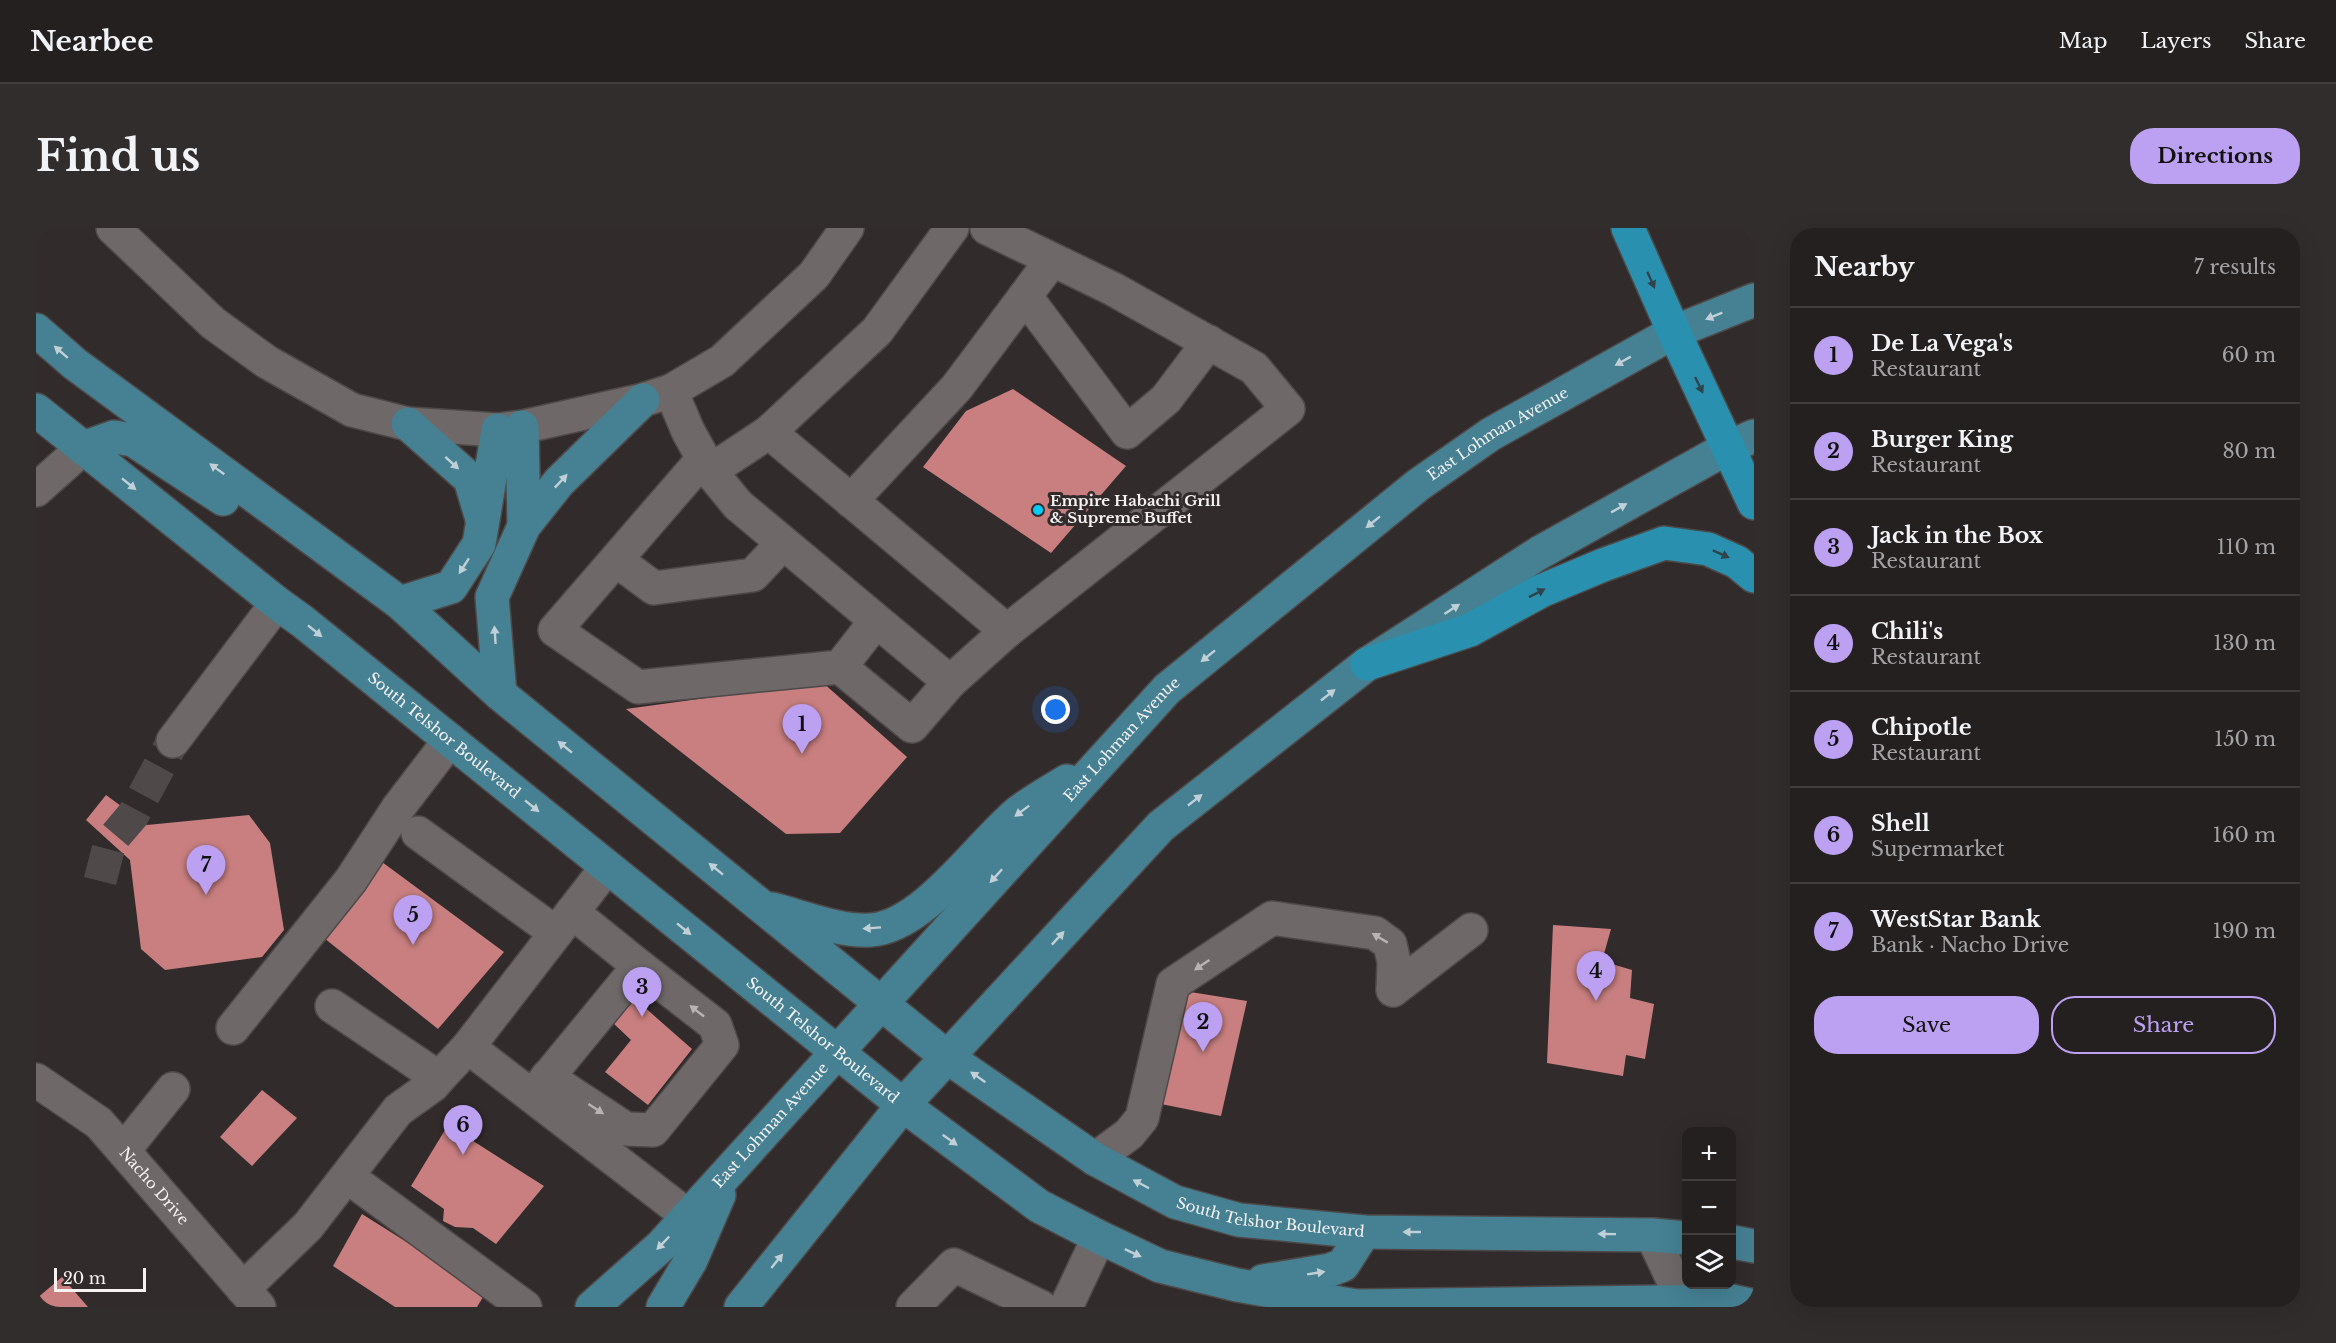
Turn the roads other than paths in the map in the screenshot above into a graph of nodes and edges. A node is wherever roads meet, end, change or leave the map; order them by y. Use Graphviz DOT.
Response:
graph roads {
  1 [pos="112,228"];
  2 [pos="847,228"];
  3 [pos="952,228"];
  4 [pos="987,228"];
  5 [pos="1628,228"];
  6 [pos="1052,260"];
  7 [pos="1025,296"];
  8 [pos="1754,300"];
  9 [pos="36,330"];
  10 [pos="1674,332"];
  11 [pos="1209,342"];
  12 [pos="657,396"];
  13 [pos="36,410"];
  14 [pos="408,424"];
  15 [pos="510,428"];
  16 [pos="769,432"];
  17 [pos="1741,442"];
  18 [pos="83,448"];
  19 [pos="707,465"];
  20 [pos="36,490"];
  21 [pos="851,501"];
  22 [pos="1754,503"];
  23 [pos="483,520"];
  24 [pos="524,526"];
  25 [pos="783,543"];
  26 [pos="616,560"];
  27 [pos="349,566"];
  28 [pos="1754,576"];
  29 [pos="277,603"];
  30 [pos="400,603"];
  31 [pos="876,621"];
  32 [pos="1007,631"];
  33 [pos="1367,664"];
  34 [pos="840,667"];
  35 [pos="950,682"];
  36 [pos="500,694"];
  37 [pos="450,740"];
  38 [pos="172,741"];
  39 [pos="1106,756"];
  40 [pos="418,833"];
  41 [pos="607,867"];
  42 [pos="762,906"];
  43 [pos="564,922"];
  44 [pos="1471,930"];
  45 [pos="639,966"];
  46 [pos="880,1003"];
  47 [pos="332,1006"];
  48 [pos="233,1028"];
  49 [pos="468,1047"];
  50 [pos="837,1052"];
  51 [pos="947,1057"];
  52 [pos="439,1078"];
  53 [pos="36,1080"];
  54 [pos="539,1087"];
  55 [pos="173,1089"];
  56 [pos="903,1105"];
  57 [pos="124,1150"];
  58 [pos="1095,1159"];
  59 [pos="730,1168"];
  60 [pos="348,1177"];
  61 [pos="688,1216"];
  62 [pos="1364,1232"];
  63 [pos="1652,1235"];
  64 [pos="1099,1237"];
  65 [pos="1682,1238"];
  66 [pos="1736,1243"];
  67 [pos="1754,1246"];
  68 [pos="1238,1296"];
  69 [pos="251,1298"];
  70 [pos="917,1305"];
  71 [pos="1684,1305"];
  72 [pos="1754,1306"];
  73 [pos="525,1307"];
  74 [pos="592,1307"];
  75 [pos="663,1307"];
  76 [pos="741,1307"];
  77 [pos="1041,1307"];
  78 [pos="1065,1307"];
  1 -- 14 [label="street"];
  2 -- 12 [label="street"];
  3 -- 16 [label="street"];
  4 -- 6 [label="street"];
  5 -- 10 [label="highway, one-way"];
  6 -- 7 [label="street"];
  6 -- 11 [label="street"];
  7 -- 11 [label="street"];
  7 -- 21 [label="street"];
  8 -- 10 [label="main road, East Lohman Avenue, one-way"];
  27 -- 9 [label="main road, South Telshor Boulevard, one-way"];
  10 -- 17 [label="highway, one-way"];
  10 -- 39 [label="main road, East Lohman Avenue, one-way"];
  11 -- 32 [label="street"];
  12 -- 15 [label="street"];
  12 -- 19 [label="street"];
  24 -- 12 [label="main road, one-way"];
  13 -- 18 [label="main road, South Telshor Boulevard"];
  14 -- 15 [label="street"];
  14 -- 23 [label="main road, one-way"];
  15 -- 23 [label="main road"];
  15 -- 24 [label="main road"];
  16 -- 19 [label="street"];
  16 -- 21 [label="street"];
  17 -- 22 [label="highway"];
  33 -- 17 [label="main road, one-way"];
  18 -- 20 [label="street"];
  18 -- 27 [label="main road"];
  18 -- 29 [label="main road, South Telshor Boulevard, one-way"];
  19 -- 25 [label="street"];
  19 -- 26 [label="street"];
  21 -- 32 [label="street"];
  23 -- 30 [label="main road, one-way"];
  36 -- 24 [label="main road, one-way"];
  25 -- 26 [label="street"];
  25 -- 31 [label="street"];
  26 -- 34 [label="street"];
  27 -- 30 [label="main road, South Telshor Boulevard"];
  33 -- 28 [label="highway, one-way"];
  29 -- 37 [label="main road, South Telshor Boulevard, one-way"];
  29 -- 38 [label="street"];
  30 -- 36 [label="main road, South Telshor Boulevard"];
  31 -- 34 [label="street"];
  31 -- 35 [label="street"];
  32 -- 35 [label="street"];
  51 -- 33 [label="main road, one-way"];
  34 -- 35 [label="street"];
  42 -- 36 [label="main road, South Telshor Boulevard, one-way"];
  37 -- 41 [label="main road, South Telshor Boulevard, one-way"];
  37 -- 48 [label="street"];
  39 -- 42 [label="main road, one-way"];
  39 -- 46 [label="main road, East Lohman Avenue, one-way"];
  40 -- 43 [label="street"];
  41 -- 43 [label="street"];
  41 -- 50 [label="main road, South Telshor Boulevard, one-way"];
  42 -- 46 [label="main road, South Telshor Boulevard"];
  43 -- 45 [label="street"];
  43 -- 49 [label="street"];
  44 -- 58 [label="street, one-way"];
  45 -- 54 [label="street"];
  54 -- 45 [label="street, one-way"];
  46 -- 50 [label="main road, East Lohman Avenue"];
  46 -- 51 [label="main road, South Telshor Boulevard"];
  47 -- 52 [label="street"];
  49 -- 52 [label="street"];
  49 -- 54 [label="street"];
  50 -- 56 [label="main road, South Telshor Boulevard"];
  50 -- 59 [label="main road, East Lohman Avenue"];
  51 -- 56 [label="main road"];
  58 -- 51 [label="main road, South Telshor Boulevard, one-way"];
  52 -- 60 [label="street"];
  53 -- 57 [label="street, Nacho Drive"];
  54 -- 61 [label="street"];
  55 -- 57 [label="street"];
  56 -- 64 [label="main road, South Telshor Boulevard, one-way"];
  76 -- 56 [label="main road, one-way"];
  57 -- 69 [label="street, Nacho Drive"];
  62 -- 58 [label="main road, South Telshor Boulevard, one-way"];
  59 -- 61 [label="main road, East Lohman Avenue"];
  59 -- 75 [label="main road"];
  60 -- 69 [label="street"];
  60 -- 73 [label="street"];
  61 -- 74 [label="main road, East Lohman Avenue, one-way"];
  63 -- 62 [label="main road, South Telshor Boulevard, one-way"];
  68 -- 62 [label="main road, one-way"];
  63 -- 65 [label="main road, South Telshor Boulevard"];
  63 -- 71 [label="street"];
  64 -- 68 [label="main road, South Telshor Boulevard, one-way"];
  64 -- 78 [label="street"];
  66 -- 67 [label="main road"];
  68 -- 71 [label="main road, South Telshor Boulevard"];
  70 -- 77 [label="street"];
  71 -- 72 [label="main road, South Telshor Boulevard"];
}
